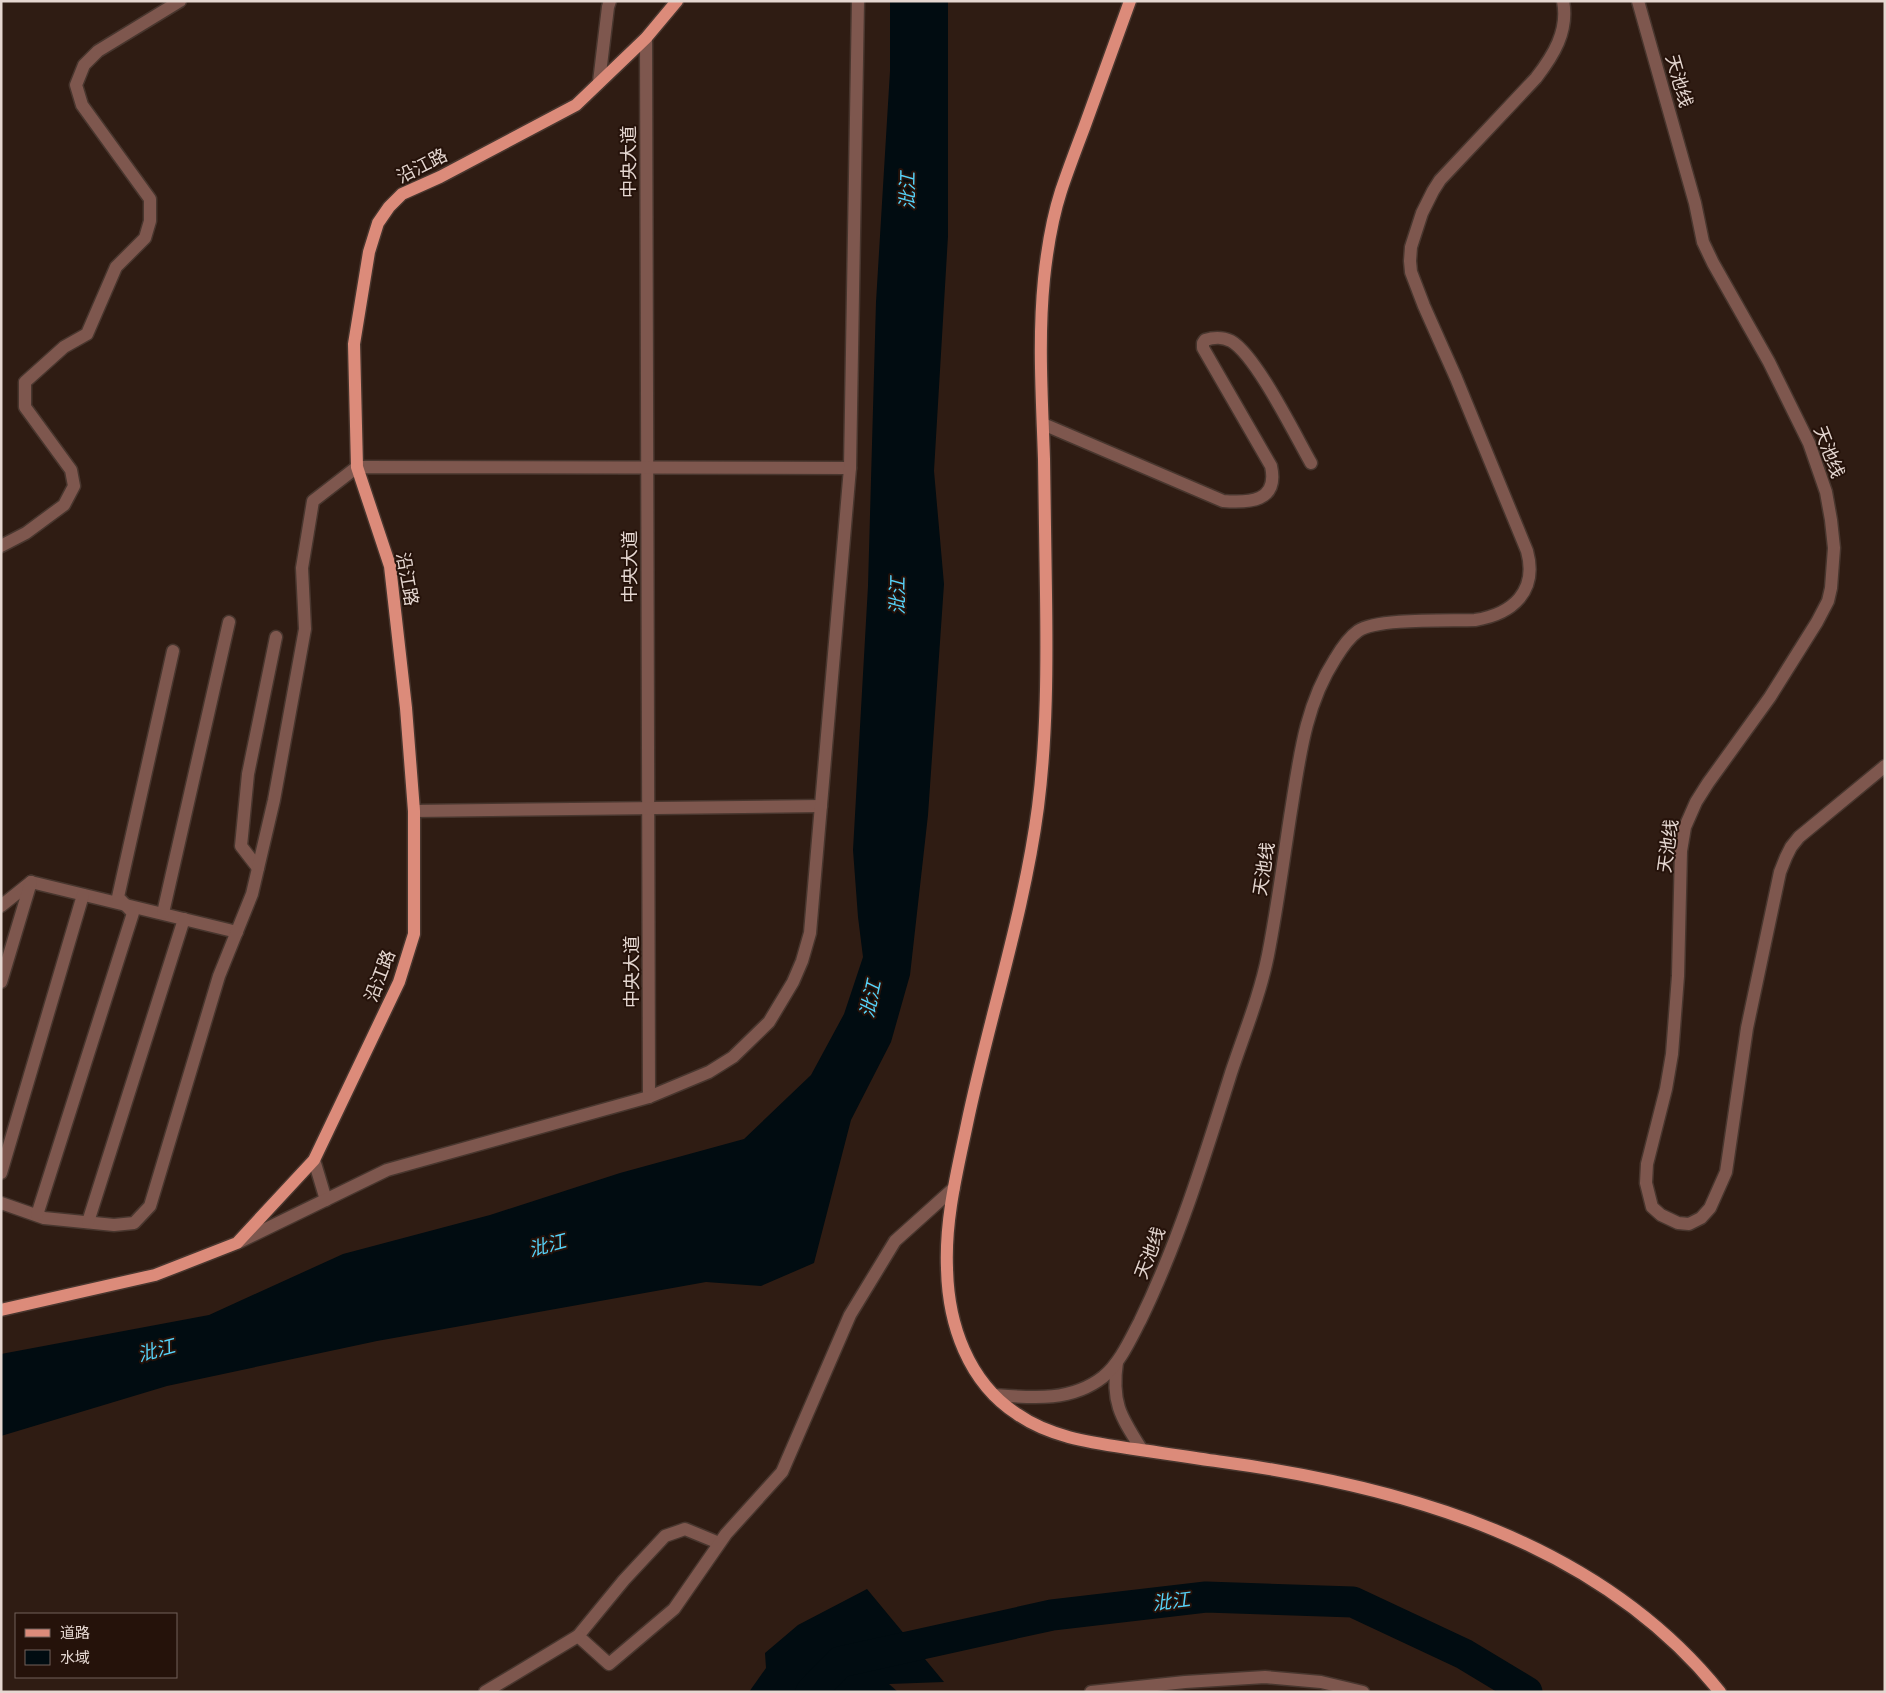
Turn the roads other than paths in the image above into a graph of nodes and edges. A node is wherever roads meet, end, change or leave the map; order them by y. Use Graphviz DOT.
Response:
graph roads {
  1 [pos="180,1"];
  2 [pos="610,1"];
  3 [pos="676,1"];
  4 [pos="858,1"];
  5 [pos="1130,1"];
  6 [pos="1563,1"];
  7 [pos="1638,1"];
  8 [pos="646,38"];
  9 [pos="599,82"];
  10 [pos="1043,424"];
  11 [pos="1311,463"];
  12 [pos="357,468"];
  13 [pos="648,468"];
  14 [pos="850,468"];
  15 [pos="1,546"];
  16 [pos="229,622"];
  17 [pos="276,637"];
  18 [pos="172,651"];
  19 [pos="1885,766"];
  20 [pos="821,806"];
  21 [pos="649,808"];
  22 [pos="414,811"];
  23 [pos="258,868"];
  24 [pos="31,882"];
  25 [pos="84,895"];
  26 [pos="125,904"];
  27 [pos="1,906"];
  28 [pos="163,914"];
  29 [pos="184,919"];
  30 [pos="237,932"];
  31 [pos="1,982"];
  32 [pos="649,1097"];
  33 [pos="314,1160"];
  34 [pos="1,1173"];
  35 [pos="954,1188"];
  36 [pos="326,1200"];
  37 [pos="1,1203"];
  38 [pos="37,1215"];
  39 [pos="88,1222"];
  40 [pos="237,1243"];
  41 [pos="1,1310"];
  42 [pos="1117,1362"];
  43 [pos="994,1395"];
  44 [pos="1142,1450"];
  45 [pos="719,1543"];
  46 [pos="578,1636"];
  47 [pos="485,1692"];
  48 [pos="1091,1692"];
  49 [pos="1363,1692"];
  50 [pos="1720,1692"];
  1 -- 15 [label="street"];
  2 -- 9 [label="street"];
  3 -- 8 [label="main road, 沿江路"];
  4 -- 14 [label="street"];
  5 -- 10 [label="main road"];
  6 -- 42 [label="street, 天池线"];
  7 -- 19 [label="street, 天池线"];
  8 -- 9 [label="main road, 沿江路"];
  8 -- 13 [label="street, 中央大道"];
  9 -- 12 [label="main road, 沿江路"];
  10 -- 11 [label="street"];
  10 -- 35 [label="main road"];
  12 -- 13 [label="street"];
  12 -- 22 [label="main road, 沿江路"];
  12 -- 23 [label="street"];
  13 -- 14 [label="street"];
  13 -- 21 [label="street, 中央大道"];
  14 -- 20 [label="street"];
  16 -- 28 [label="street"];
  17 -- 23 [label="street"];
  18 -- 26 [label="street"];
  20 -- 21 [label="street"];
  20 -- 32 [label="street"];
  21 -- 22 [label="street"];
  21 -- 32 [label="street, 中央大道"];
  22 -- 33 [label="main road, 沿江路"];
  23 -- 30 [label="street"];
  24 -- 25 [label="street"];
  24 -- 27 [label="street"];
  24 -- 31 [label="street"];
  25 -- 26 [label="street"];
  25 -- 34 [label="street"];
  26 -- 28 [label="street"];
  26 -- 38 [label="street"];
  28 -- 29 [label="street"];
  29 -- 30 [label="street"];
  29 -- 39 [label="street"];
  30 -- 39 [label="street"];
  32 -- 36 [label="street"];
  33 -- 36 [label="street"];
  33 -- 40 [label="main road, 沿江路"];
  35 -- 43 [label="main road"];
  35 -- 45 [label="street"];
  36 -- 40 [label="street"];
  37 -- 38 [label="street"];
  38 -- 39 [label="street"];
  40 -- 41 [label="main road"];
  42 -- 43 [label="street, 天池线"];
  42 -- 44 [label="street"];
  43 -- 44 [label="main road"];
  44 -- 50 [label="main road"];
  45 -- 46 [label="street"];
  45 -- 46 [label="street"];
  46 -- 47 [label="street"];
  48 -- 49 [label="street"];
}
